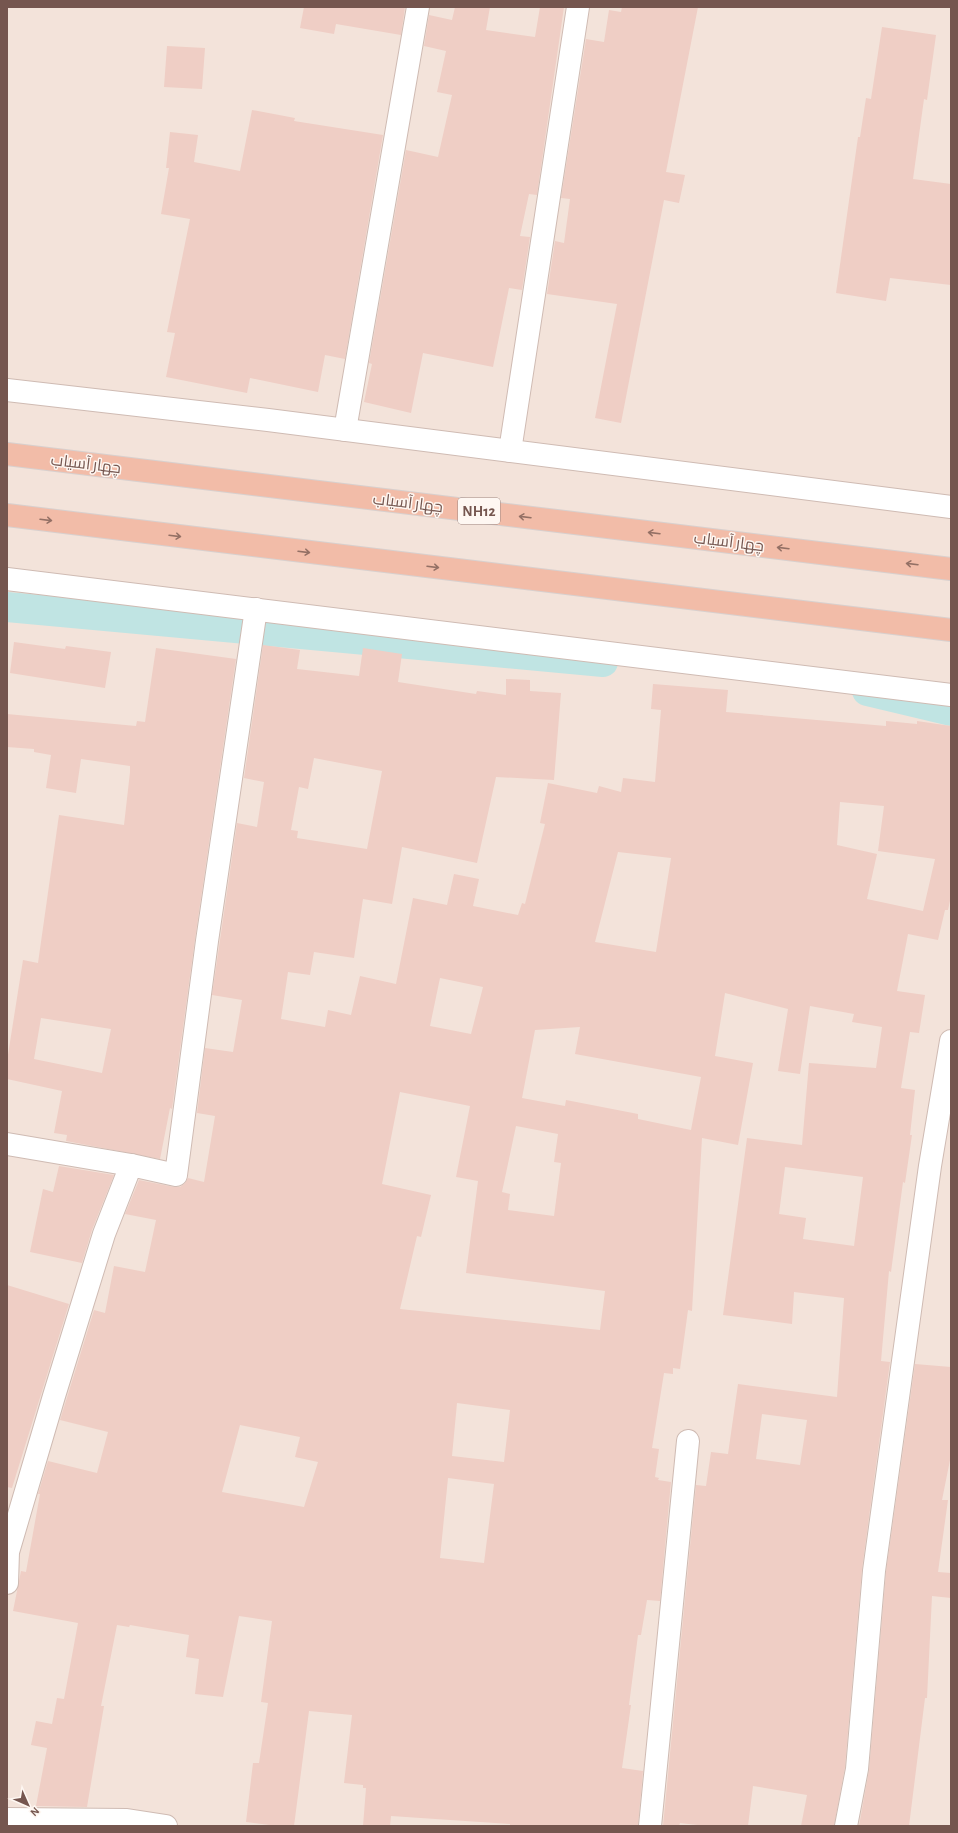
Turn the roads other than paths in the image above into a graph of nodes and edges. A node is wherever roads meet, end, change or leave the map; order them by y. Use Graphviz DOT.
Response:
graph roads {
  1 [pos="418,7"];
  2 [pos="578,7"];
  3 [pos="7,390"];
  4 [pos="345,430"];
  5 [pos="510,451"];
  6 [pos="7,454"];
  7 [pos="951,507"];
  8 [pos="7,515"];
  9 [pos="951,569"];
  10 [pos="7,579"];
  11 [pos="254,624"];
  12 [pos="951,630"];
  13 [pos="951,695"];
  14 [pos="951,1041"];
  15 [pos="7,1144"];
  16 [pos="131,1165"];
  17 [pos="688,1441"];
  18 [pos="7,1583"];
  19 [pos="7,1819"];
  20 [pos="126,1823"];
  21 [pos="166,1826"];
  22 [pos="650,1826"];
  23 [pos="846,1826"];
  1 -- 4 [label="street"];
  2 -- 5 [label="street"];
  3 -- 4 [label="street"];
  4 -- 5 [label="street"];
  5 -- 7 [label="street"];
  9 -- 6 [label="highway, چهار آسیاب / NH12, one-way"];
  8 -- 12 [label="highway, one-way"];
  10 -- 11 [label="street"];
  11 -- 13 [label="street"];
  11 -- 16 [label="street"];
  14 -- 23 [label="street"];
  15 -- 16 [label="street"];
  16 -- 18 [label="street"];
  17 -- 22 [label="street"];
  19 -- 20 [label="street"];
  20 -- 21 [label="street"];
}
